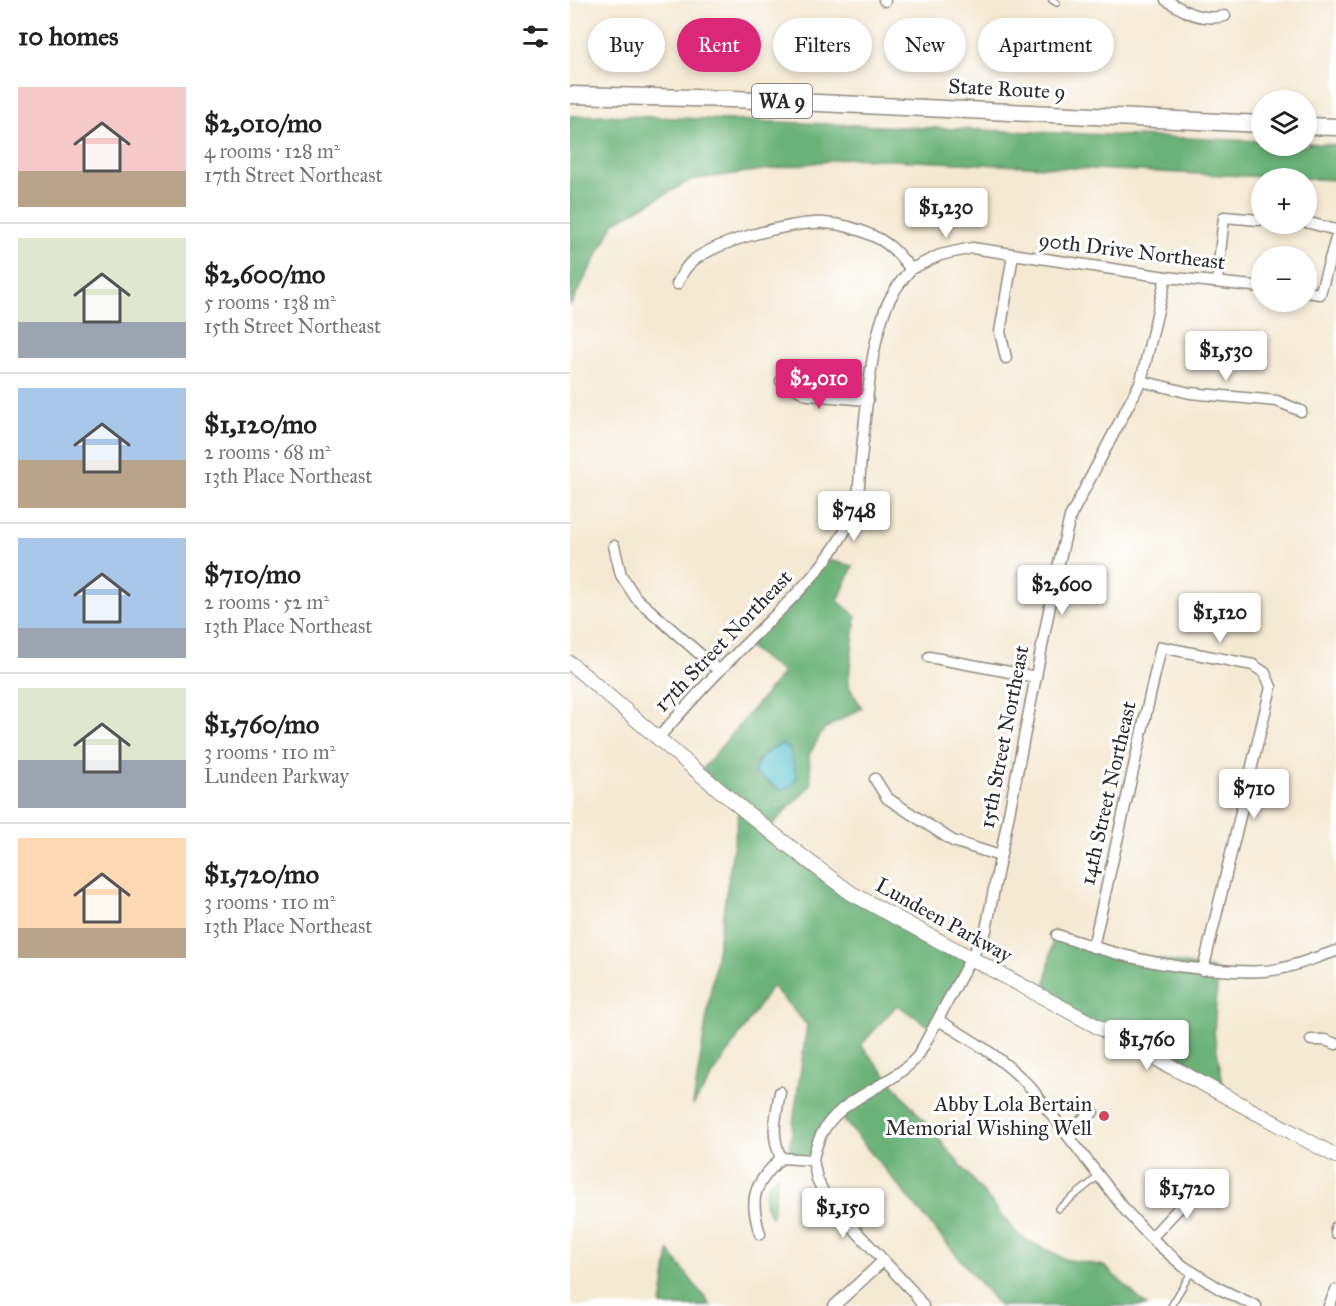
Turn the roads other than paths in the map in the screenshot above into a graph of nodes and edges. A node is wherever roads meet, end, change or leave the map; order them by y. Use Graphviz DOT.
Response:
graph roads {
  1 [pos="1166,0"];
  2 [pos="1225,16"];
  3 [pos="570,95"];
  4 [pos="1251,123"];
  5 [pos="1317,126"];
  6 [pos="1336,127"];
  7 [pos="1251,219"];
  8 [pos="1317,225"];
  9 [pos="1336,230"];
  10 [pos="1336,238"];
  11 [pos="1013,255"];
  12 [pos="911,269"];
  13 [pos="1166,277"];
  14 [pos="1217,281"];
  15 [pos="677,284"];
  16 [pos="1251,286"];
  17 [pos="1317,294"];
  18 [pos="1006,358"];
  19 [pos="781,381"];
  20 [pos="1141,381"];
  21 [pos="868,400"];
  22 [pos="1301,411"];
  23 [pos="614,546"];
  24 [pos="929,657"];
  25 [pos="570,663"];
  26 [pos="719,671"];
  27 [pos="1036,677"];
  28 [pos="658,738"];
  29 [pos="875,779"];
  30 [pos="1000,856"];
  31 [pos="1057,935"];
  32 [pos="1093,947"];
  33 [pos="1336,951"];
  34 [pos="972,959"];
  35 [pos="1203,970"];
  36 [pos="938,1020"];
  37 [pos="1311,1040"];
  38 [pos="1336,1044"];
  39 [pos="780,1092"];
  40 [pos="1093,1112"];
  41 [pos="1066,1132"];
  42 [pos="1336,1156"];
  43 [pos="781,1158"];
  44 [pos="813,1160"];
  45 [pos="1099,1176"];
  46 [pos="1203,1182"];
  47 [pos="1058,1209"];
  48 [pos="1336,1227"];
  49 [pos="1336,1233"];
  50 [pos="760,1234"];
  51 [pos="1151,1238"];
  52 [pos="883,1261"];
  53 [pos="1191,1271"];
  54 [pos="1336,1290"];
  55 [pos="834,1306"];
  56 [pos="923,1306"];
  57 [pos="1171,1306"];
  58 [pos="1256,1306"];
  59 [pos="1329,1306"];
  1 -- 2 [label="street"];
  3 -- 4 [label="main road, State Route 9 / WA 9"];
  5 -- 6 [label="main road"];
  7 -- 14 [label="street"];
  8 -- 9 [label="street"];
  10 -- 17 [label="street"];
  11 -- 12 [label="street, 90th Drive Northeast"];
  11 -- 13 [label="street, 90th Drive Northeast"];
  11 -- 18 [label="street"];
  12 -- 15 [label="street"];
  12 -- 21 [label="street, 17th Street Northeast"];
  13 -- 14 [label="street, 90th Drive Northeast"];
  13 -- 20 [label="street, 15th Street Northeast"];
  14 -- 16 [label="street, 90th Drive Northeast"];
  19 -- 21 [label="street"];
  20 -- 22 [label="street"];
  20 -- 27 [label="street, 15th Street Northeast"];
  21 -- 26 [label="street, 17th Street Northeast"];
  23 -- 26 [label="street"];
  24 -- 27 [label="street"];
  25 -- 28 [label="main road, Lundeen Parkway"];
  26 -- 28 [label="street, 17th Street Northeast"];
  27 -- 30 [label="street, 15th Street Northeast"];
  28 -- 34 [label="main road, Lundeen Parkway"];
  29 -- 30 [label="street"];
  30 -- 34 [label="street, 15th Street Northeast"];
  31 -- 32 [label="street"];
  32 -- 35 [label="street"];
  32 -- 35 [label="street, 14th Street Northeast"];
  33 -- 35 [label="street"];
  34 -- 36 [label="street, 15th Street Northeast"];
  34 -- 42 [label="main road, Lundeen Parkway"];
  36 -- 41 [label="street"];
  36 -- 44 [label="street, 15th Street Northeast"];
  37 -- 38 [label="street"];
  39 -- 43 [label="street"];
  40 -- 41 [label="street"];
  41 -- 45 [label="street"];
  43 -- 44 [label="street"];
  43 -- 50 [label="street"];
  44 -- 52 [label="street"];
  45 -- 47 [label="lane"];
  45 -- 51 [label="street"];
  46 -- 51 [label="street"];
  48 -- 49 [label="street"];
  51 -- 53 [label="street"];
  52 -- 55 [label="street"];
  52 -- 56 [label="street"];
  53 -- 57 [label="lane"];
  53 -- 58 [label="street"];
  54 -- 59 [label="street"];
}
